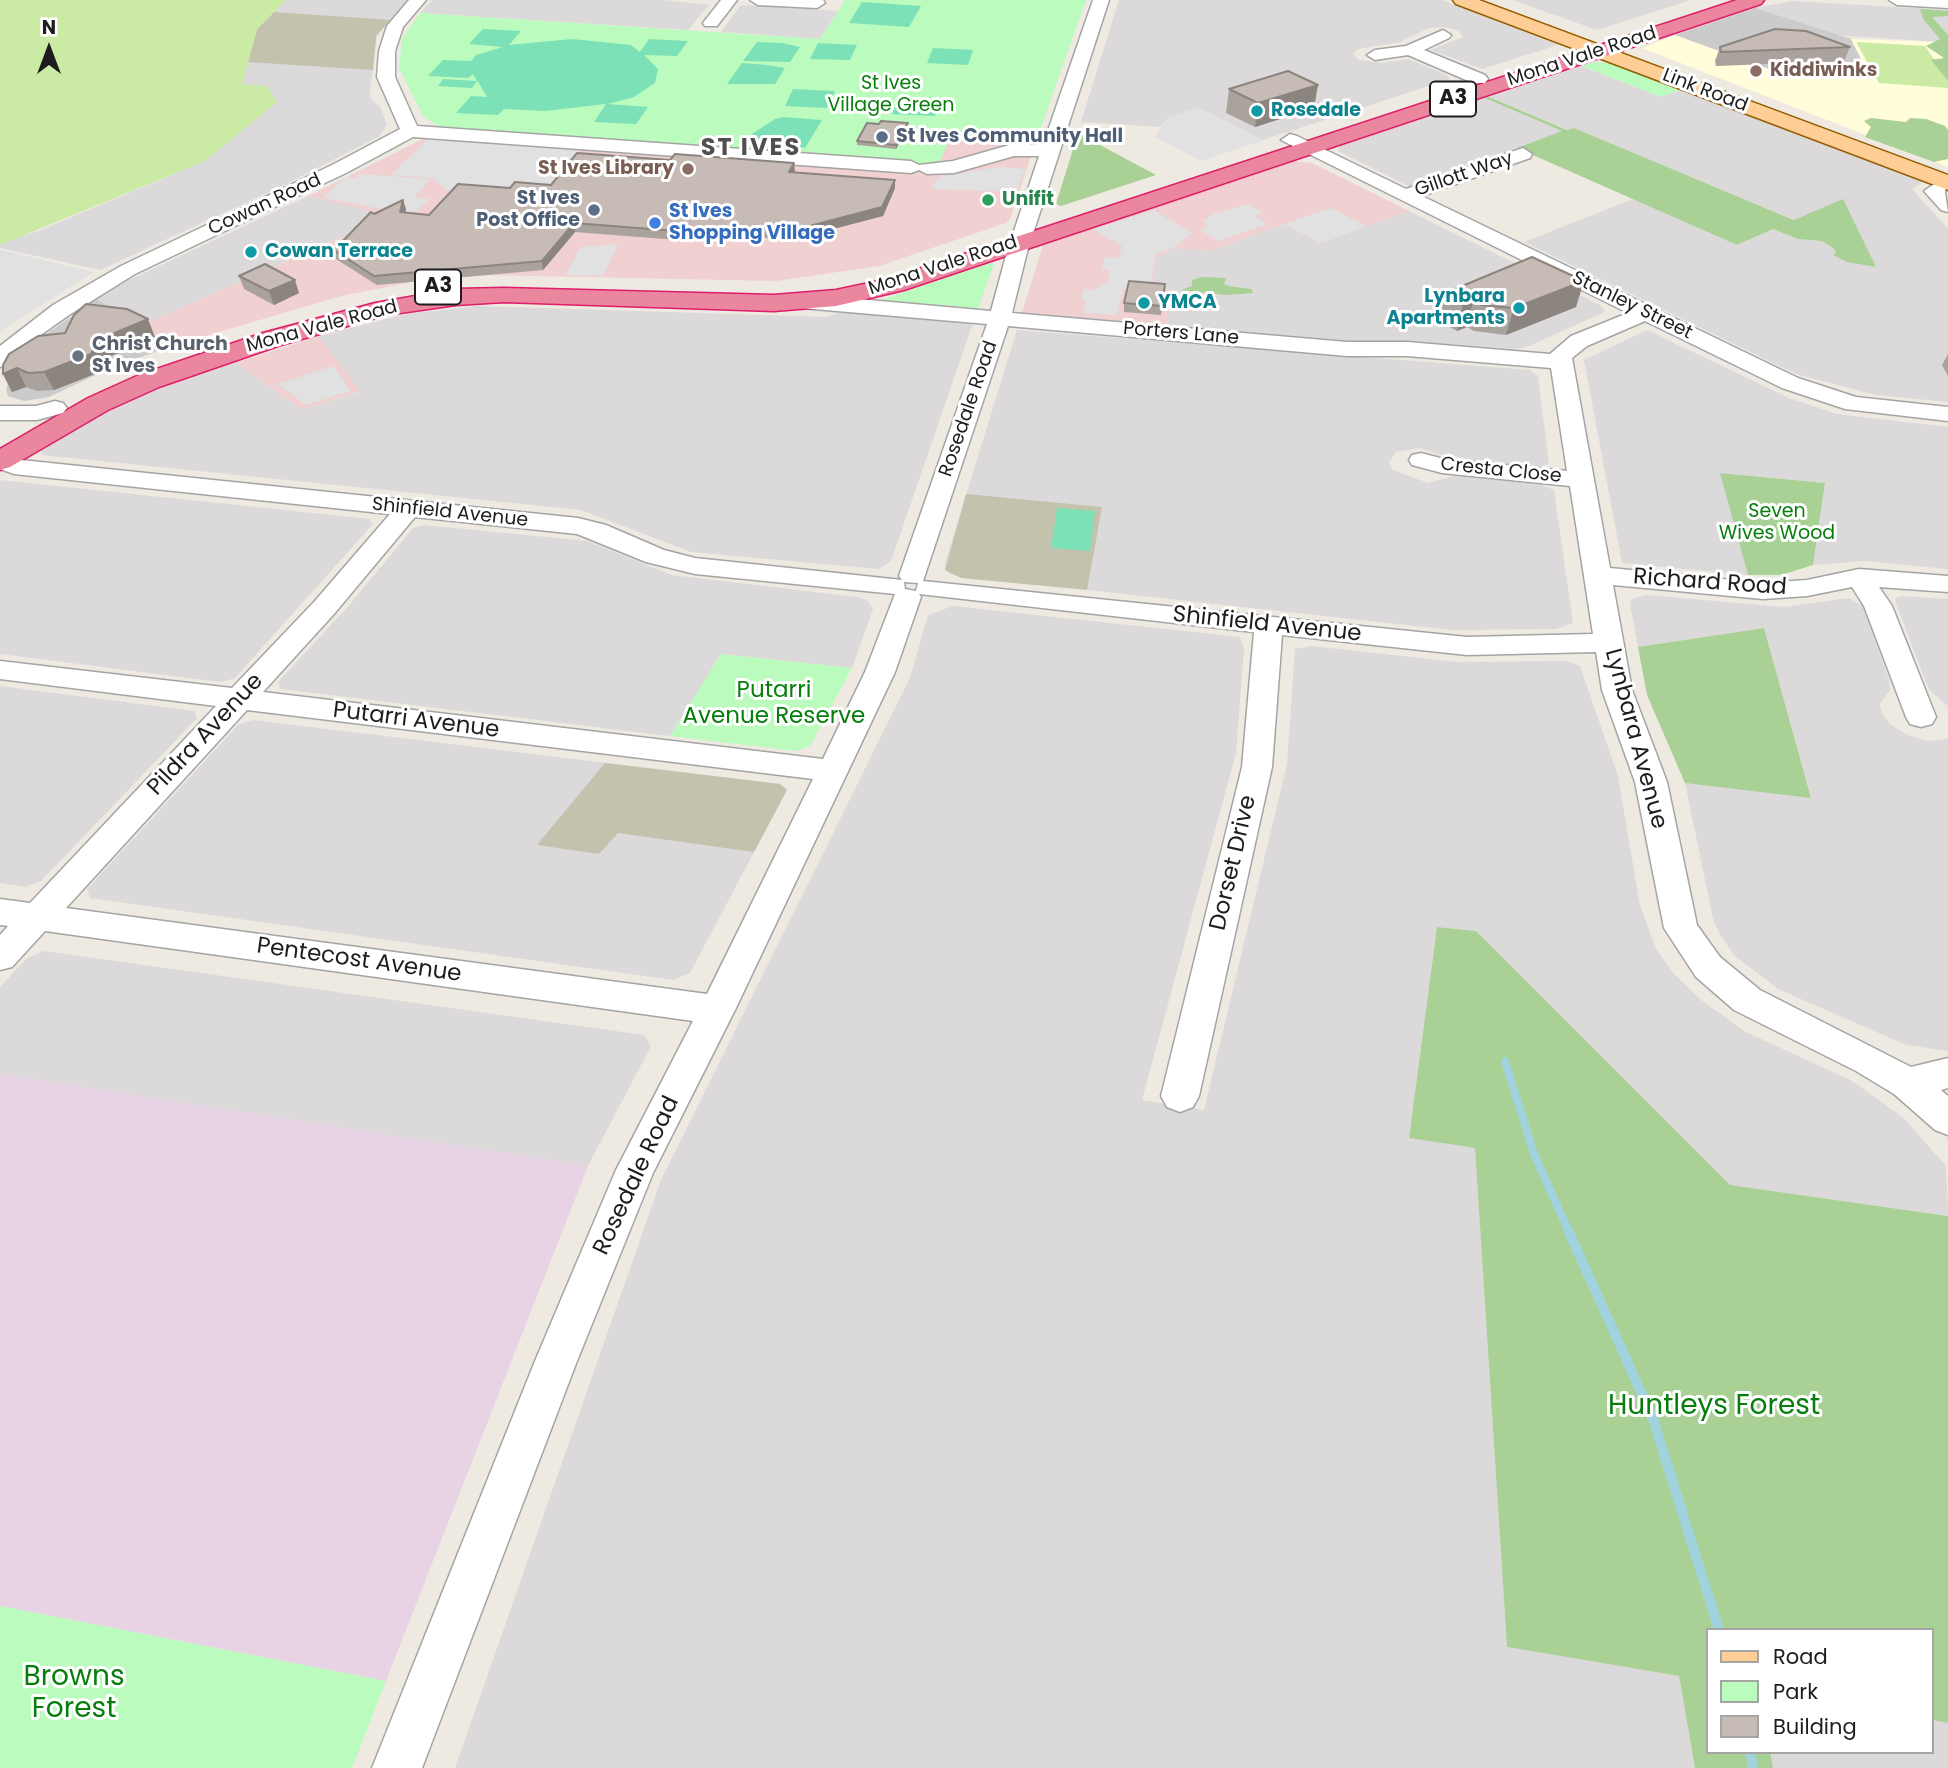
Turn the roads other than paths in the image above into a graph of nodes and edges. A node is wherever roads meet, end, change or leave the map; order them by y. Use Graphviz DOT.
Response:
graph roads {
  1 [pos="418,0"];
  2 [pos="729,0"];
  3 [pos="758,0"];
  4 [pos="1101,0"];
  5 [pos="1462,0"];
  6 [pos="1491,0"];
  7 [pos="1721,0"];
  8 [pos="1755,0"];
  9 [pos="1897,0"];
  10 [pos="817,3"];
  11 [pos="1948,3"];
  12 [pos="710,23"];
  13 [pos="1443,35"];
  14 [pos="1597,46"];
  15 [pos="1410,50"];
  16 [pos="1375,55"];
  17 [pos="1479,79"];
  18 [pos="410,131"];
  19 [pos="1298,144"];
  20 [pos="1523,154"];
  21 [pos="1050,155"];
  22 [pos="1947,181"];
  23 [pos="1404,196"];
  24 [pos="1948,206"];
  25 [pos="1023,233"];
  26 [pos="802,301"];
  27 [pos="1646,313"];
  28 [pos="1000,317"];
  29 [pos="0,360"];
  30 [pos="1561,362"];
  31 [pos="55,408"];
  32 [pos="0,413"];
  33 [pos="1948,414"];
  34 [pos="1,454"];
  35 [pos="1420,460"];
  36 [pos="1582,480"];
  37 [pos="408,509"];
  38 [pos="1597,575"];
  39 [pos="1860,577"];
  40 [pos="1948,583"];
  41 [pos="910,587"];
  42 [pos="1269,626"];
  43 [pos="1608,643"];
  44 [pos="0,670"];
  45 [pos="239,700"];
  46 [pos="1921,717"];
  47 [pos="833,771"];
  48 [pos="0,912"];
  49 [pos="36,917"];
  50 [pos="0,957"];
  51 [pos="717,1010"];
  52 [pos="1948,1073"];
  53 [pos="1907,1083"];
  54 [pos="1180,1096"];
  55 [pos="1948,1119"];
  56 [pos="397,1768"];
  1 -- 18 [label="street"];
  2 -- 12 [label="street"];
  3 -- 10 [label="street"];
  4 -- 21 [label="street, Rosedale Road"];
  5 -- 14 [label="main road, Link Road"];
  6 -- 14 [label="main road, Link Road"];
  7 -- 14 [label="highway, Mona Vale Road / A3"];
  8 -- 14 [label="highway, Mona Vale Road / A3"];
  9 -- 11 [label="street"];
  13 -- 15 [label="street"];
  14 -- 17 [label="highway, Mona Vale Road / A3"];
  14 -- 19 [label="highway, Mona Vale Road / A3"];
  14 -- 22 [label="main road, Link Road"];
  15 -- 16 [label="street"];
  15 -- 17 [label="street"];
  17 -- 19 [label="highway, Mona Vale Road / A3"];
  18 -- 21 [label="street"];
  18 -- 29 [label="street, Cowan Road"];
  19 -- 23 [label="street, Stanley Street"];
  19 -- 25 [label="highway, Mona Vale Road / A3"];
  20 -- 23 [label="street, Gillott Way"];
  21 -- 25 [label="street, Rosedale Road"];
  22 -- 24 [label="street"];
  23 -- 27 [label="street, Stanley Street"];
  25 -- 26 [label="highway, Mona Vale Road / A3"];
  25 -- 28 [label="street, Rosedale Road"];
  25 -- 31 [label="highway, Mona Vale Road / A3"];
  26 -- 28 [label="street, Porters Lane"];
  26 -- 34 [label="highway, Mona Vale Road / A3"];
  27 -- 30 [label="street"];
  27 -- 33 [label="street, Stanley Street"];
  28 -- 30 [label="street, Porters Lane"];
  28 -- 41 [label="street, Rosedale Road"];
  30 -- 36 [label="street, Lynbara Avenue"];
  31 -- 32 [label="street"];
  31 -- 34 [label="highway, Mona Vale Road / A3"];
  34 -- 37 [label="street, Shinfield Avenue"];
  35 -- 36 [label="street, Cresta Close"];
  36 -- 38 [label="street, Lynbara Avenue"];
  37 -- 41 [label="street, Shinfield Avenue"];
  37 -- 45 [label="street, Pildra Avenue"];
  38 -- 39 [label="street, Richard Road"];
  38 -- 43 [label="street, Lynbara Avenue"];
  39 -- 40 [label="street, Richard Road"];
  39 -- 46 [label="street"];
  41 -- 42 [label="street, Shinfield Avenue"];
  41 -- 47 [label="street, Rosedale Road"];
  42 -- 43 [label="street, Shinfield Avenue"];
  42 -- 54 [label="street, Dorset Drive"];
  43 -- 53 [label="street, Lynbara Avenue"];
  44 -- 45 [label="street, Putarri Avenue"];
  45 -- 47 [label="street, Putarri Avenue"];
  45 -- 49 [label="street, Pildra Avenue"];
  47 -- 51 [label="street, Rosedale Road"];
  48 -- 49 [label="street, Pentecost Avenue"];
  49 -- 50 [label="street, Pildra Avenue"];
  49 -- 51 [label="street, Pentecost Avenue"];
  51 -- 56 [label="street, Rosedale Road"];
  52 -- 53 [label="street"];
  53 -- 55 [label="street, Lynbara Avenue"];
}
